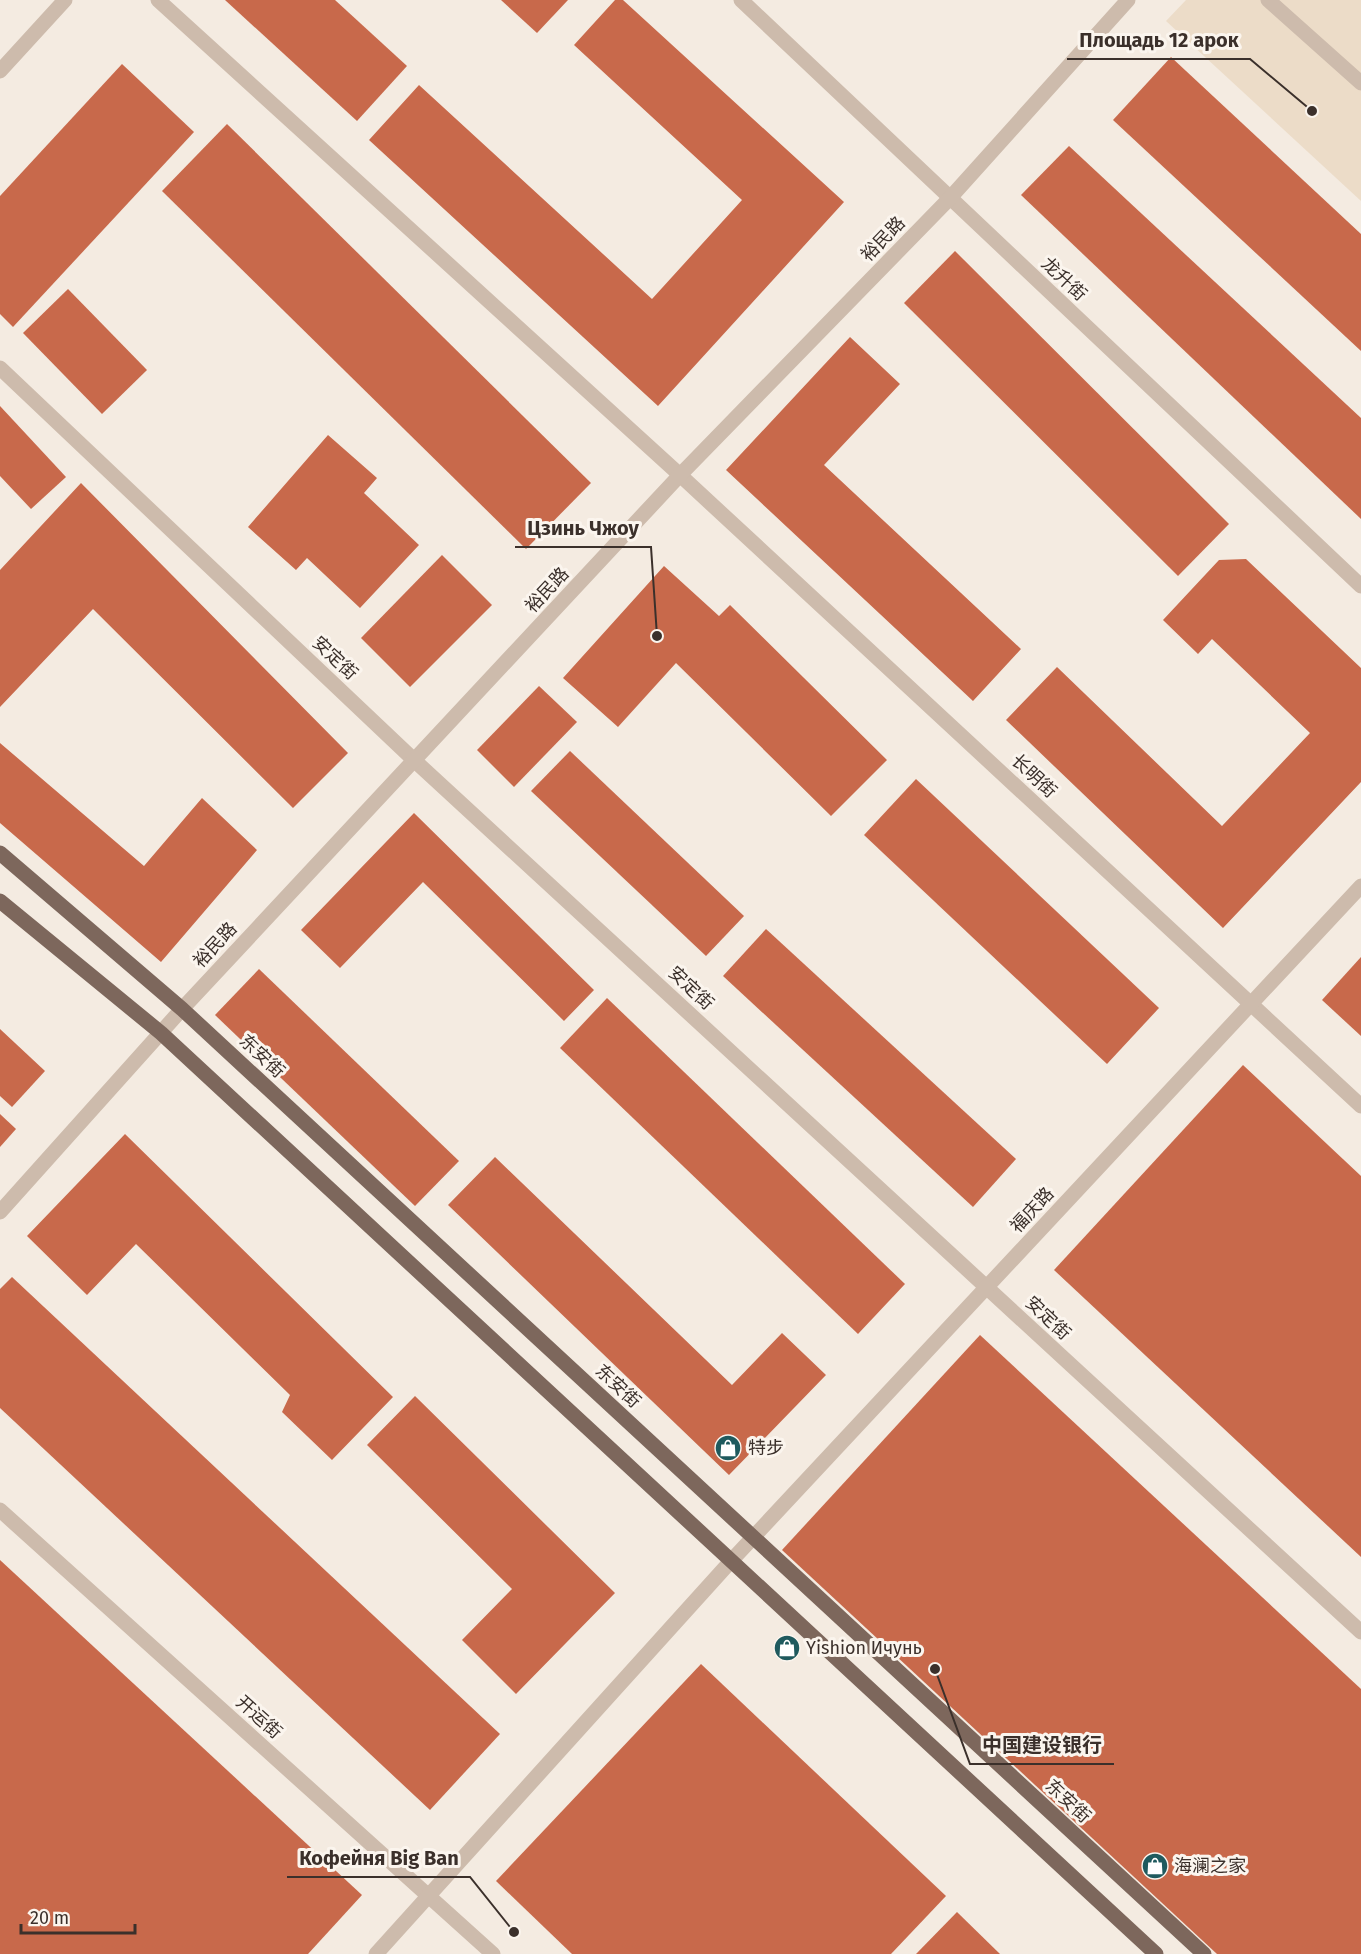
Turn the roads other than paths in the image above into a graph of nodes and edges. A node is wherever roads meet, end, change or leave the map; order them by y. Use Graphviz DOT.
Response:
graph roads {
  1 [pos="65,0"];
  2 [pos="158,0"];
  3 [pos="741,0"];
  4 [pos="1128,0"];
  5 [pos="1268,0"];
  6 [pos="0,71"];
  7 [pos="1361,83"];
  8 [pos="950,198"];
  9 [pos="0,368"];
  10 [pos="680,475"];
  11 [pos="1361,586"];
  12 [pos="415,761"];
  13 [pos="0,853"];
  14 [pos="1361,886"];
  15 [pos="0,901"];
  16 [pos="1252,1003"];
  17 [pos="182,1008"];
  18 [pos="161,1033"];
  19 [pos="1361,1106"];
  20 [pos="0,1212"];
  21 [pos="986,1287"];
  22 [pos="0,1510"];
  23 [pos="753,1537"];
  24 [pos="731,1561"];
  25 [pos="1361,1632"];
  26 [pos="429,1896"];
  27 [pos="376,1954"];
  28 [pos="493,1954"];
  29 [pos="1156,1954"];
  30 [pos="1204,1954"];
  1 -- 6 [label="street"];
  2 -- 10 [label="street, 长明街"];
  3 -- 8 [label="street, 龙升街"];
  4 -- 8 [label="street, 裕民路"];
  5 -- 7 [label="street"];
  8 -- 10 [label="street, 裕民路"];
  8 -- 11 [label="street, 龙升街"];
  9 -- 12 [label="street, 安定街"];
  10 -- 12 [label="street, 裕民路"];
  10 -- 16 [label="street, 长明街"];
  12 -- 17 [label="street, 裕民路"];
  12 -- 21 [label="street, 安定街"];
  13 -- 17 [label="main road, 东安街"];
  14 -- 16 [label="street, 福庆路"];
  15 -- 18 [label="main road"];
  16 -- 19 [label="street, 长明街"];
  16 -- 21 [label="street, 福庆路"];
  17 -- 18 [label="street, 裕民路"];
  17 -- 23 [label="main road, 东安街"];
  18 -- 20 [label="street, 裕民路"];
  18 -- 24 [label="main road"];
  21 -- 23 [label="street, 福庆路"];
  21 -- 25 [label="street, 安定街"];
  22 -- 26 [label="street, 开运街"];
  23 -- 24 [label="street, 福庆路"];
  23 -- 30 [label="main road, 东安街"];
  24 -- 26 [label="street, 福庆路"];
  24 -- 29 [label="main road"];
  26 -- 27 [label="street, 福庆路"];
  26 -- 28 [label="street, 开运街"];
}
